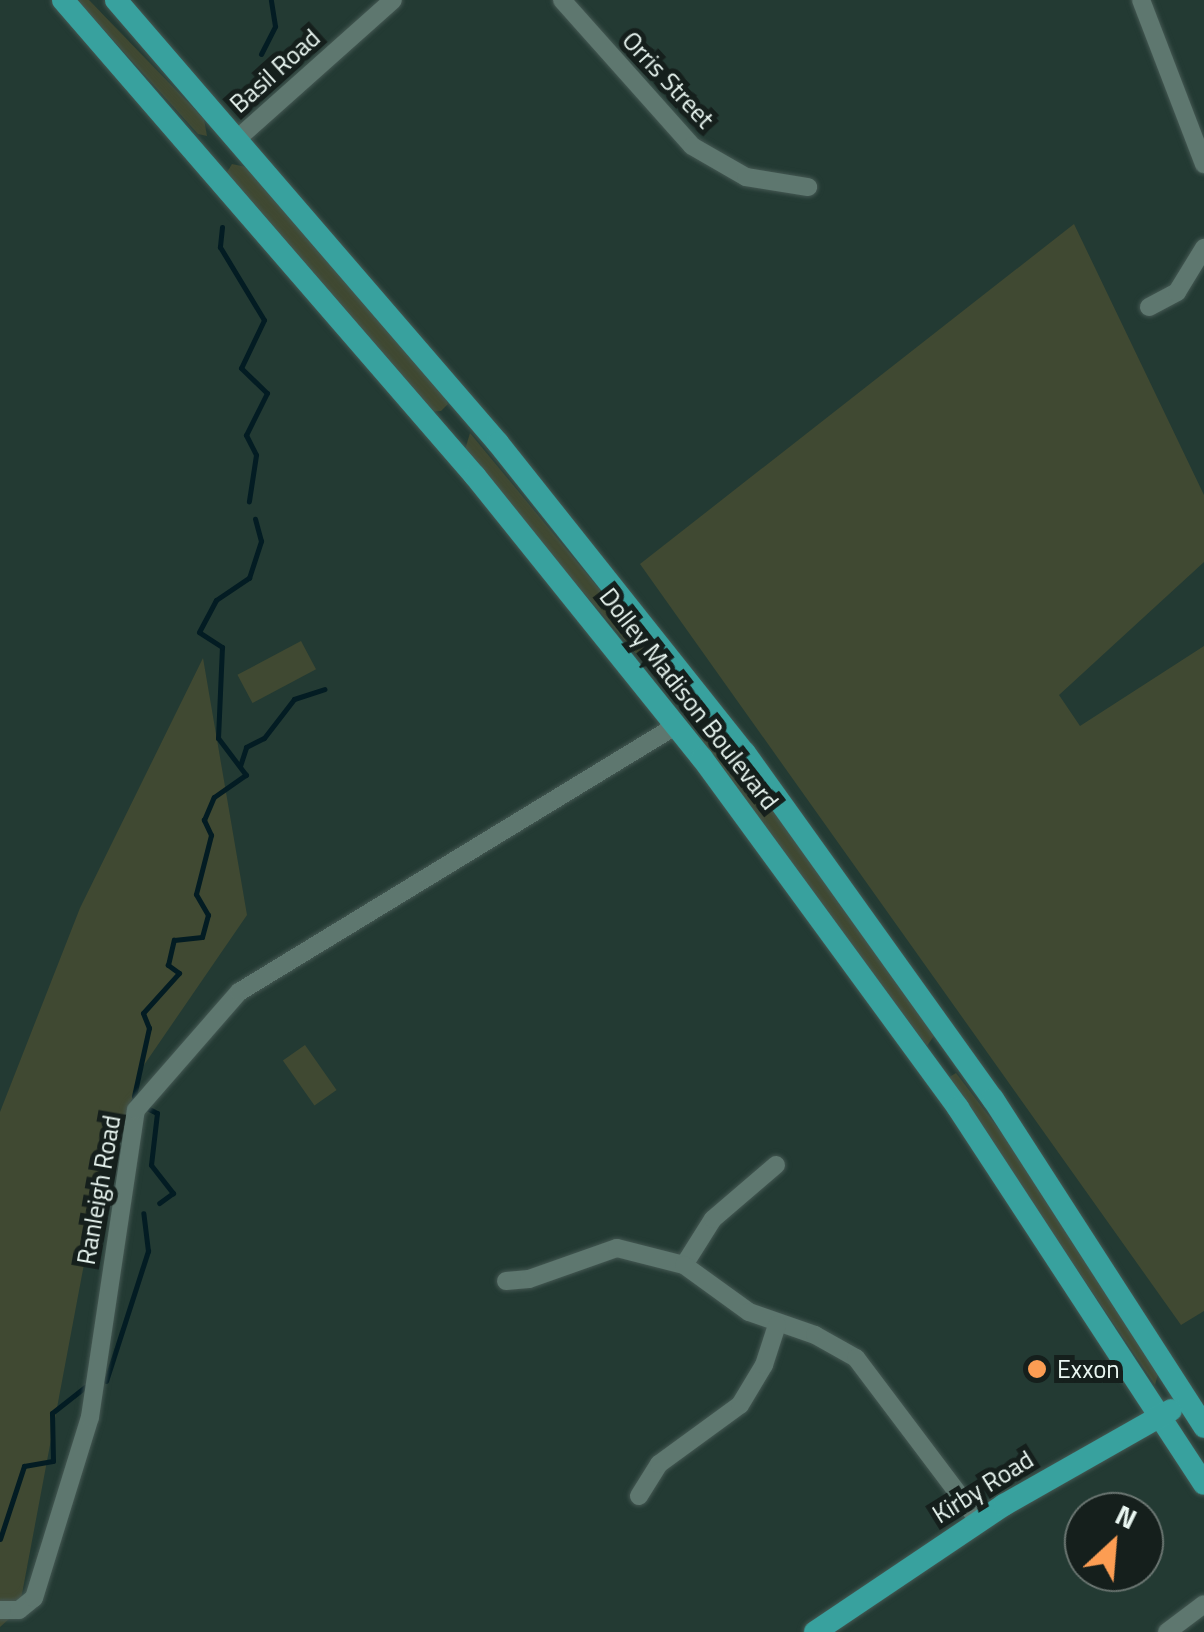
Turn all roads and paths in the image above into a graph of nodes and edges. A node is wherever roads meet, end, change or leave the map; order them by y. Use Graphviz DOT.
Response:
graph roads {
  1 [pos="62,0"];
  2 [pos="116,0"];
  3 [pos="393,0"];
  4 [pos="562,0"];
  5 [pos="1142,0"];
  6 [pos="236,140"];
  7 [pos="1204,164"];
  8 [pos="206,166"];
  9 [pos="808,187"];
  10 [pos="1204,248"];
  11 [pos="1148,307"];
  12 [pos="468,409"];
  13 [pos="437,433"];
  14 [pos="706,702"];
  15 [pos="676,725"];
  16 [pos="958,1048"];
  17 [pos="930,1069"];
  18 [pos="776,1165"];
  19 [pos="684,1265"];
  20 [pos="506,1280"];
  21 [pos="777,1325"];
  22 [pos="1188,1401"];
  23 [pos="1160,1416"];
  24 [pos="1204,1426"];
  25 [pos="1204,1484"];
  26 [pos="640,1496"];
  27 [pos="979,1521"];
  28 [pos="1204,1604"];
  29 [pos="0,1610"];
  30 [pos="815,1632"];
  31 [pos="1167,1632"];
  1 -- 8 [label="main road, Dolley Madison Boulevard"];
  2 -- 6 [label="main road, Dolley Madison Boulevard"];
  3 -- 6 [label="street, Basil Road"];
  4 -- 9 [label="street, Orris Street"];
  5 -- 7 [label="street"];
  6 -- 8 [label="main road"];
  6 -- 12 [label="main road, Dolley Madison Boulevard"];
  8 -- 13 [label="main road, Dolley Madison Boulevard"];
  10 -- 11 [label="street"];
  12 -- 13 [label="main road"];
  12 -- 14 [label="main road, Dolley Madison Boulevard"];
  13 -- 15 [label="main road, Dolley Madison Boulevard"];
  14 -- 15 [label="main road"];
  14 -- 16 [label="main road, Dolley Madison Boulevard"];
  15 -- 17 [label="main road, Dolley Madison Boulevard"];
  15 -- 29 [label="street, Ranleigh Road"];
  16 -- 17 [label="main road"];
  16 -- 22 [label="main road, Dolley Madison Boulevard"];
  17 -- 23 [label="main road, Dolley Madison Boulevard"];
  18 -- 19 [label="street"];
  19 -- 20 [label="street"];
  19 -- 21 [label="street"];
  21 -- 26 [label="street"];
  21 -- 27 [label="street"];
  22 -- 23 [label="main road, Kirby Road"];
  22 -- 24 [label="main road, Dolley Madison Boulevard"];
  23 -- 25 [label="main road, Dolley Madison Boulevard"];
  23 -- 27 [label="main road, Kirby Road"];
  27 -- 30 [label="main road, Kirby Road"];
  28 -- 31 [label="street"];
}
